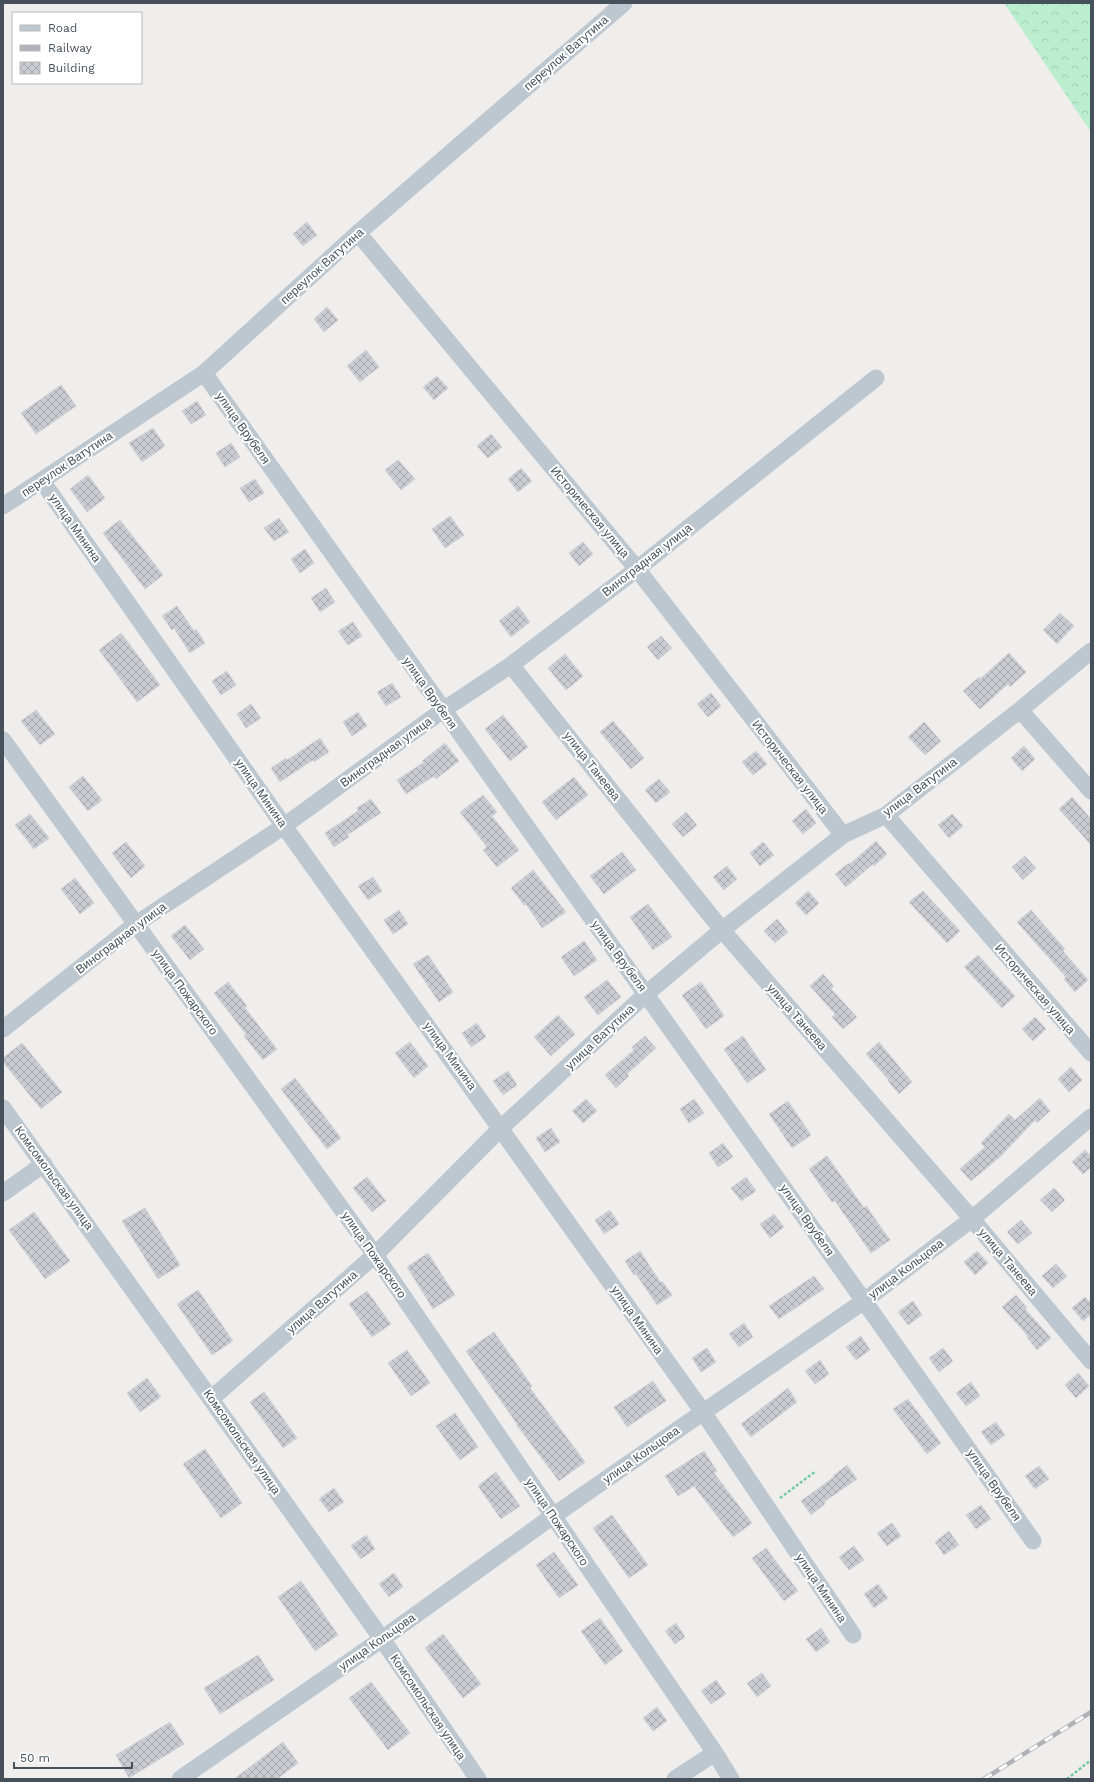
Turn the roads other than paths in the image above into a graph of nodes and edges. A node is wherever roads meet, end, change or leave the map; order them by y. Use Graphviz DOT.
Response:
graph roads {
  1 [pos="624,3"];
  2 [pos="358,233"];
  3 [pos="204,373"];
  4 [pos="876,378"];
  5 [pos="42,481"];
  6 [pos="3,506"];
  7 [pos="637,569"];
  8 [pos="1091,651"];
  9 [pos="511,665"];
  10 [pos="443,710"];
  11 [pos="1020,710"];
  12 [pos="3,740"];
  13 [pos="1091,791"];
  14 [pos="886,815"];
  15 [pos="284,826"];
  16 [pos="843,835"];
  17 [pos="136,924"];
  18 [pos="722,930"];
  19 [pos="646,994"];
  20 [pos="3,1029"];
  21 [pos="1091,1053"];
  22 [pos="3,1108"];
  23 [pos="1091,1117"];
  24 [pos="501,1128"];
  25 [pos="44,1164"];
  26 [pos="3,1193"];
  27 [pos="972,1219"];
  28 [pos="375,1255"];
  29 [pos="864,1301"];
  30 [pos="1091,1361"];
  31 [pos="212,1398"];
  32 [pos="702,1412"];
  33 [pos="553,1516"];
  34 [pos="1033,1540"];
  35 [pos="853,1636"];
  36 [pos="382,1639"];
  37 [pos="715,1753"];
  38 [pos="180,1779"];
  39 [pos="478,1779"];
  40 [pos="675,1779"];
  41 [pos="730,1779"];
  1 -- 2 [label="street, переулок Ватутина"];
  2 -- 3 [label="street, переулок Ватутина"];
  2 -- 7 [label="street, Историческая улица"];
  3 -- 5 [label="street, переулок Ватутина"];
  3 -- 10 [label="street, улица Врубеля"];
  4 -- 7 [label="street, Виноградная улица"];
  5 -- 6 [label="street, переулок Ватутина"];
  5 -- 15 [label="street, улица Минина"];
  7 -- 9 [label="street, Виноградная улица"];
  7 -- 16 [label="street, Историческая улица"];
  8 -- 11 [label="street, улица Ватутина"];
  9 -- 10 [label="street, Виноградная улица"];
  9 -- 18 [label="street, улица Танеева"];
  10 -- 15 [label="street, Виноградная улица"];
  10 -- 19 [label="street, улица Врубеля"];
  11 -- 13 [label="street"];
  11 -- 14 [label="street, улица Ватутина"];
  12 -- 17 [label="street, улица Пожарского"];
  14 -- 16 [label="street, улица Ватутина"];
  14 -- 21 [label="street, Историческая улица"];
  15 -- 17 [label="street, Виноградная улица"];
  15 -- 24 [label="street, улица Минина"];
  16 -- 18 [label="street, улица Ватутина"];
  17 -- 20 [label="street, Виноградная улица"];
  17 -- 28 [label="street, улица Пожарского"];
  18 -- 19 [label="street, улица Ватутина"];
  18 -- 27 [label="street, улица Танеева"];
  19 -- 24 [label="street, улица Ватутина"];
  19 -- 29 [label="street, улица Врубеля"];
  22 -- 25 [label="street, Комсомольская улица"];
  23 -- 27 [label="street, улица Кольцова"];
  24 -- 28 [label="street, улица Ватутина"];
  24 -- 32 [label="street, улица Минина"];
  25 -- 26 [label="street"];
  25 -- 31 [label="street, Комсомольская улица"];
  27 -- 29 [label="street, улица Кольцова"];
  27 -- 30 [label="street, улица Танеева"];
  28 -- 31 [label="street, улица Ватутина"];
  28 -- 33 [label="street, улица Пожарского"];
  29 -- 32 [label="street, улица Кольцова"];
  29 -- 34 [label="street, улица Врубеля"];
  31 -- 36 [label="street, Комсомольская улица"];
  32 -- 33 [label="street, улица Кольцова"];
  32 -- 35 [label="street, улица Минина"];
  33 -- 36 [label="street, улица Кольцова"];
  33 -- 37 [label="street, улица Пожарского"];
  36 -- 38 [label="street, улица Кольцова"];
  36 -- 39 [label="street, Комсомольская улица"];
  37 -- 40 [label="street"];
  37 -- 41 [label="street, улица Пожарского"];
}
